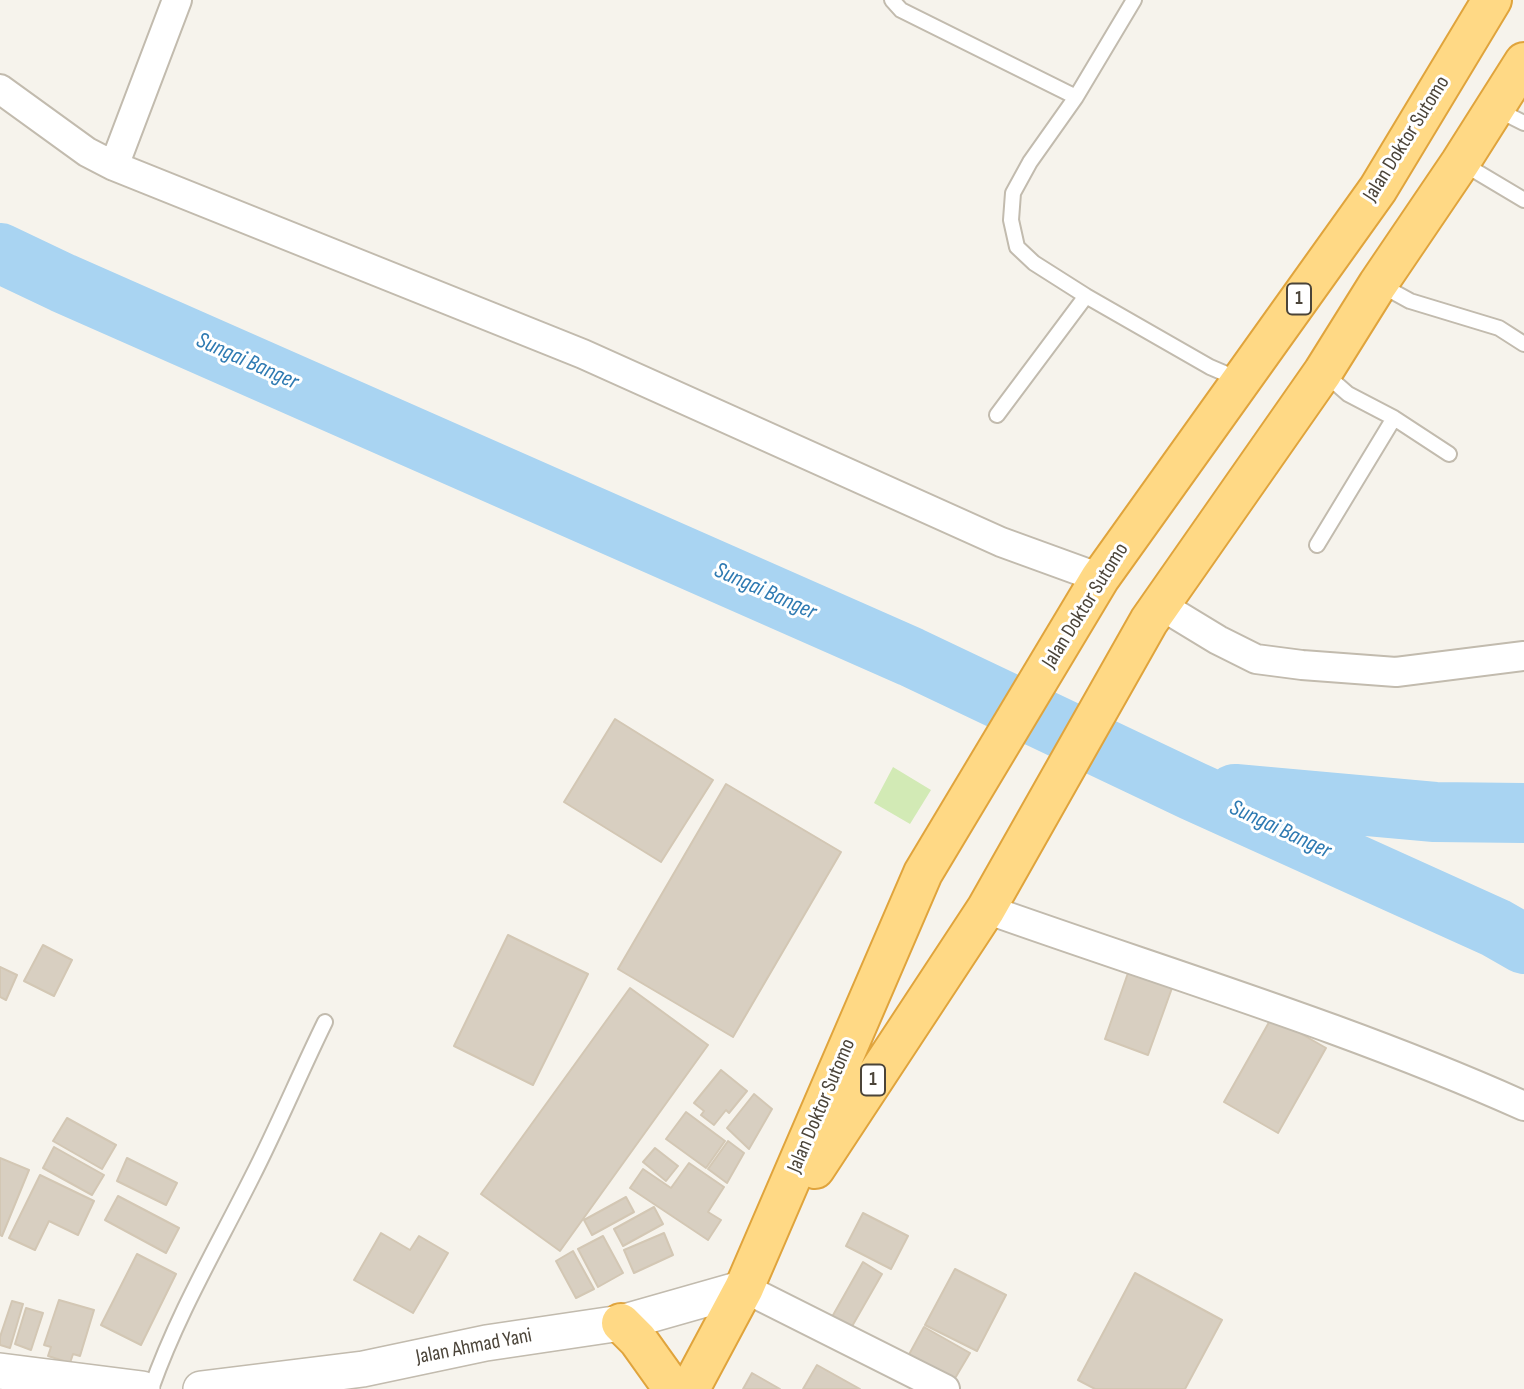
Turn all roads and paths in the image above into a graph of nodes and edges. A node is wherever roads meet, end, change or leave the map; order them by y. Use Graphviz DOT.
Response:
graph roads {
  1 [pos="177,0"];
  2 [pos="892,0"];
  3 [pos="1134,0"];
  4 [pos="1492,0"];
  5 [pos="1524,62"];
  6 [pos="0,89"];
  7 [pos="1076,97"];
  8 [pos="1509,116"];
  9 [pos="1461,163"];
  10 [pos="114,166"];
  11 [pos="1524,200"];
  12 [pos="1378,284"];
  13 [pos="1086,296"];
  14 [pos="1524,344"];
  15 [pos="1323,372"];
  16 [pos="1241,381"];
  17 [pos="997,415"];
  18 [pos="1394,418"];
  19 [pos="1450,454"];
  20 [pos="1317,545"];
  21 [pos="1097,584"];
  22 [pos="1155,613"];
  23 [pos="1524,656"];
  24 [pos="987,907"];
  25 [pos="325,1022"];
  26 [pos="1524,1106"];
  27 [pos="751,1272"];
  28 [pos="621,1322"];
  29 [pos="0,1371"];
  30 [pos="142,1389"];
  31 [pos="150,1389"];
  32 [pos="201,1389"];
  33 [pos="673,1389"];
  34 [pos="690,1389"];
  35 [pos="945,1389"];
  1 -- 10 [label="street"];
  2 -- 7 [label="lane"];
  3 -- 7 [label="lane"];
  4 -- 16 [label="highway, Jalan Doktor Sutomo / 1"];
  5 -- 8 [label="highway, Jalan Doktor Sutomo / 1"];
  6 -- 10 [label="street"];
  7 -- 13 [label="lane"];
  8 -- 9 [label="highway, Jalan Doktor Sutomo / 1"];
  9 -- 11 [label="lane"];
  9 -- 12 [label="highway, Jalan Doktor Sutomo / 1"];
  10 -- 21 [label="street"];
  12 -- 14 [label="lane"];
  12 -- 15 [label="highway, Jalan Doktor Sutomo / 1"];
  13 -- 16 [label="lane"];
  13 -- 17 [label="lane"];
  15 -- 18 [label="lane"];
  15 -- 22 [label="highway, Jalan Doktor Sutomo / 1"];
  16 -- 21 [label="highway, Jalan Doktor Sutomo / 1"];
  18 -- 19 [label="lane"];
  18 -- 20 [label="lane"];
  21 -- 27 [label="highway, Jalan Doktor Sutomo / 1"];
  22 -- 23 [label="street"];
  22 -- 24 [label="highway, Jalan Doktor Sutomo / 1"];
  24 -- 26 [label="street"];
  24 -- 27 [label="highway, Jalan Doktor Sutomo / 1"];
  25 -- 31 [label="lane"];
  27 -- 28 [label="street, Jalan Ahmad Yani"];
  27 -- 34 [label="highway, Jalan Doktor Sutomo / 1"];
  27 -- 35 [label="street"];
  28 -- 32 [label="street, Jalan Ahmad Yani"];
  28 -- 33 [label="highway"];
  29 -- 30 [label="street"];
}
